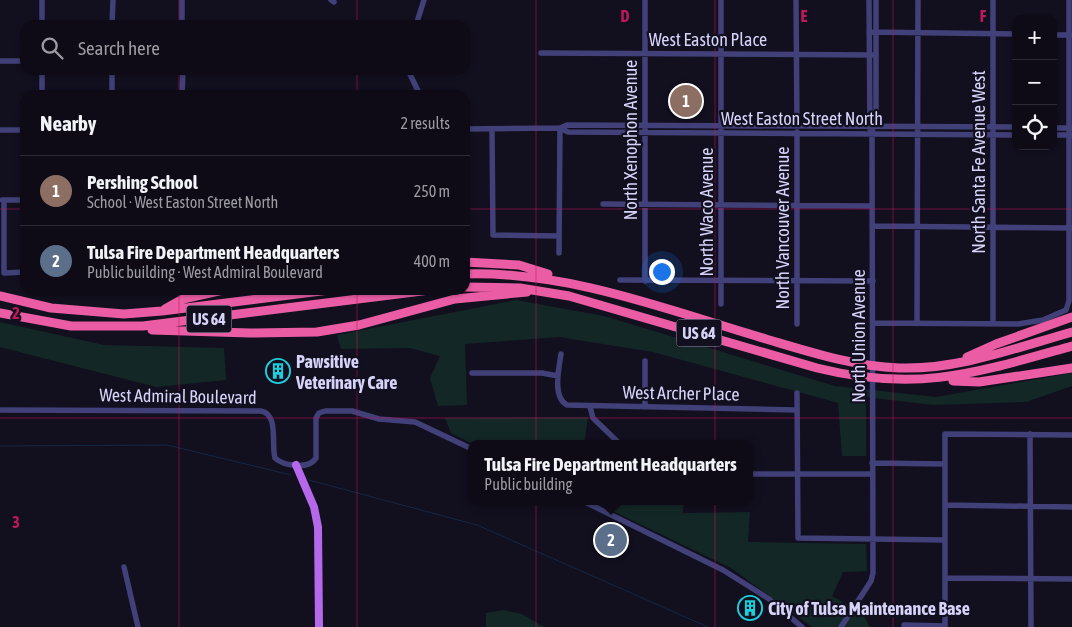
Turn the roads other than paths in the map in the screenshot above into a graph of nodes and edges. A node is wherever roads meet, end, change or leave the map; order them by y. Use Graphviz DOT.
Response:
graph roads {
  1 [pos="42,0"];
  2 [pos="113,0"];
  3 [pos="182,0"];
  4 [pos="424,0"];
  5 [pos="645,0"];
  6 [pos="721,0"];
  7 [pos="796,0"];
  8 [pos="869,0"];
  9 [pos="876,0"];
  10 [pos="918,0"];
  11 [pos="993,0"];
  12 [pos="1069,0"];
  13 [pos="42,20"];
  14 [pos="112,20"];
  15 [pos="182,20"];
  16 [pos="418,20"];
  17 [pos="872,32"];
  18 [pos="918,33"];
  19 [pos="993,34"];
  20 [pos="1012,34"];
  21 [pos="1057,35"];
  22 [pos="1070,35"];
  23 [pos="541,53"];
  24 [pos="645,54"];
  25 [pos="722,54"];
  26 [pos="797,54"];
  27 [pos="872,55"];
  28 [pos="0,61"];
  29 [pos="20,61"];
  30 [pos="42,75"];
  31 [pos="112,75"];
  32 [pos="182,75"];
  33 [pos="410,75"];
  34 [pos="42,90"];
  35 [pos="112,90"];
  36 [pos="182,90"];
  37 [pos="418,90"];
  38 [pos="645,125"];
  39 [pos="789,126"];
  40 [pos="800,126"];
  41 [pos="872,126"];
  42 [pos="918,126"];
  43 [pos="560,128"];
  44 [pos="1012,128"];
  45 [pos="1057,128"];
  46 [pos="1070,128"];
  47 [pos="470,129"];
  48 [pos="492,129"];
  49 [pos="721,129"];
  50 [pos="0,130"];
  51 [pos="20,130"];
  52 [pos="993,131"];
  53 [pos="645,132"];
  54 [pos="789,132"];
  55 [pos="800,133"];
  56 [pos="872,133"];
  57 [pos="918,133"];
  58 [pos="1012,134"];
  59 [pos="1057,135"];
  60 [pos="1070,135"];
  61 [pos="2,200"];
  62 [pos="20,200"];
  63 [pos="603,204"];
  64 [pos="645,204"];
  65 [pos="721,205"];
  66 [pos="796,205"];
  67 [pos="872,206"];
  68 [pos="872,226"];
  69 [pos="917,227"];
  70 [pos="993,227"];
  71 [pos="1070,228"];
  72 [pos="559,236"];
  73 [pos="559,253"];
  74 [pos="470,262"];
  75 [pos="20,272"];
  76 [pos="470,274"];
  77 [pos="620,280"];
  78 [pos="721,280"];
  79 [pos="797,280"];
  80 [pos="645,281"];
  81 [pos="873,281"];
  82 [pos="586,286"];
  83 [pos="470,287"];
  84 [pos="538,290"];
  85 [pos="201,295"];
  86 [pos="288,295"];
  87 [pos="392,295"];
  88 [pos="0,296"];
  89 [pos="721,304"];
  90 [pos="162,311"];
  91 [pos="0,313"];
  92 [pos="1069,314"];
  93 [pos="873,323"];
  94 [pos="797,324"];
  95 [pos="917,324"];
  96 [pos="993,324"];
  97 [pos="122,328"];
  98 [pos="1072,332"];
  99 [pos="1072,346"];
  100 [pos="561,354"];
  101 [pos="645,361"];
  102 [pos="953,364"];
  103 [pos="1072,368"];
  104 [pos="472,373"];
  105 [pos="558,376"];
  106 [pos="928,380"];
  107 [pos="797,393"];
  108 [pos="590,406"];
  109 [pos="645,407"];
  110 [pos="0,410"];
  111 [pos="797,410"];
  112 [pos="1030,434"];
  113 [pos="1072,435"];
  114 [pos="616,440"];
  115 [pos="468,447"];
  116 [pos="872,463"];
  117 [pos="945,464"];
  118 [pos="296,465"];
  119 [pos="753,474"];
  120 [pos="872,474"];
  121 [pos="797,475"];
  122 [pos="590,505"];
  123 [pos="945,505"];
  124 [pos="1030,506"];
  125 [pos="1072,507"];
  126 [pos="872,538"];
  127 [pos="945,540"];
  128 [pos="124,567"];
  129 [pos="945,578"];
  130 [pos="1030,578"];
  131 [pos="1072,579"];
  132 [pos="904,625"];
  133 [pos="945,626"];
  134 [pos="138,627"];
  135 [pos="319,627"];
  136 [pos="802,627"];
  137 [pos="842,627"];
  138 [pos="1031,627"];
  1 -- 13 [label="street"];
  2 -- 14 [label="street"];
  3 -- 15 [label="street"];
  4 -- 16 [label="street"];
  5 -- 24 [label="street, North Xenophon Avenue"];
  6 -- 25 [label="street, North Waco Avenue"];
  7 -- 26 [label="street, North Vancouver Avenue"];
  8 -- 17 [label="street, North Union Avenue"];
  9 -- 17 [label="street, North Union Avenue"];
  10 -- 18 [label="street"];
  11 -- 19 [label="street, North Santa Fe Avenue West"];
  12 -- 22 [label="street"];
  17 -- 18 [label="street"];
  17 -- 27 [label="street, North Union Avenue"];
  18 -- 19 [label="street"];
  18 -- 42 [label="street"];
  19 -- 20 [label="street"];
  19 -- 52 [label="street, North Santa Fe Avenue West"];
  21 -- 22 [label="street"];
  22 -- 46 [label="street"];
  23 -- 24 [label="street, West Easton Place"];
  24 -- 25 [label="street, West Easton Place"];
  24 -- 38 [label="street, North Xenophon Avenue"];
  25 -- 26 [label="street, West Easton Place"];
  25 -- 49 [label="street, North Waco Avenue"];
  26 -- 27 [label="street, West Easton Place"];
  26 -- 40 [label="street, North Vancouver Avenue"];
  27 -- 41 [label="street, North Union Avenue"];
  28 -- 29 [label="street"];
  30 -- 34 [label="street"];
  31 -- 35 [label="street"];
  32 -- 36 [label="street"];
  33 -- 37 [label="street"];
  38 -- 43 [label="street, West Easton Street North"];
  38 -- 49 [label="street, West Easton Street North"];
  38 -- 53 [label="street, North Xenophon Avenue"];
  39 -- 40 [label="street, West Easton Street North"];
  39 -- 49 [label="street, West Easton Street North"];
  39 -- 54 [label="street, North Vancouver Avenue"];
  40 -- 41 [label="street, West Easton Street North"];
  40 -- 55 [label="street, North Vancouver Avenue"];
  41 -- 42 [label="street, West Easton Street North"];
  41 -- 56 [label="street, North Union Avenue"];
  42 -- 52 [label="street, West Easton Street North"];
  42 -- 57 [label="street"];
  43 -- 48 [label="street, West Easton Street North"];
  43 -- 53 [label="street, West Easton Street North"];
  43 -- 72 [label="street"];
  44 -- 52 [label="street, West Easton Street North"];
  45 -- 46 [label="street"];
  46 -- 60 [label="street"];
  47 -- 48 [label="street, West Easton Street North"];
  48 -- 72 [label="street"];
  49 -- 53 [label="street, West Easton Street North"];
  49 -- 54 [label="street, West Easton Street North"];
  49 -- 65 [label="street, North Waco Avenue"];
  50 -- 51 [label="street"];
  52 -- 57 [label="street, West Easton Street North"];
  52 -- 58 [label="street, West Easton Street North"];
  52 -- 70 [label="street, North Santa Fe Avenue West"];
  53 -- 64 [label="street, North Xenophon Avenue"];
  54 -- 55 [label="street, West Easton Street North"];
  55 -- 56 [label="street, West Easton Street North"];
  55 -- 66 [label="street, North Vancouver Avenue"];
  56 -- 57 [label="street, West Easton Street North"];
  56 -- 67 [label="street, North Union Avenue"];
  57 -- 69 [label="street"];
  59 -- 60 [label="street"];
  60 -- 71 [label="street"];
  61 -- 62 [label="street"];
  61 -- 75 [label="street"];
  63 -- 64 [label="street"];
  64 -- 65 [label="street"];
  64 -- 80 [label="street, North Xenophon Avenue"];
  65 -- 66 [label="street"];
  65 -- 78 [label="street, North Waco Avenue"];
  66 -- 67 [label="street"];
  66 -- 79 [label="street, North Vancouver Avenue"];
  67 -- 68 [label="street, North Union Avenue"];
  68 -- 69 [label="street"];
  68 -- 81 [label="street, North Union Avenue"];
  69 -- 70 [label="street"];
  69 -- 95 [label="street"];
  70 -- 71 [label="street"];
  70 -- 96 [label="street, North Santa Fe Avenue West"];
  71 -- 92 [label="street"];
  72 -- 73 [label="street"];
  74 -- 82 [label="highway"];
  76 -- 82 [label="highway, US 64"];
  77 -- 80 [label="street"];
  78 -- 79 [label="street"];
  78 -- 80 [label="street"];
  78 -- 89 [label="street, North Waco Avenue"];
  79 -- 81 [label="street"];
  79 -- 94 [label="street, North Vancouver Avenue"];
  81 -- 93 [label="street, North Union Avenue"];
  82 -- 102 [label="highway, US 64"];
  83 -- 84 [label="highway, US 64"];
  84 -- 97 [label="highway"];
  84 -- 106 [label="highway, US 64"];
  85 -- 90 [label="highway"];
  86 -- 90 [label="highway, US 64"];
  87 -- 97 [label="highway, US 64"];
  88 -- 90 [label="highway, US 64"];
  91 -- 97 [label="highway, US 64"];
  92 -- 96 [label="street"];
  92 -- 102 [label="highway"];
  93 -- 95 [label="street"];
  93 -- 116 [label="street, North Union Avenue"];
  95 -- 96 [label="street"];
  98 -- 102 [label="highway, US 64"];
  99 -- 106 [label="highway, US 64"];
  100 -- 105 [label="street"];
  101 -- 109 [label="street"];
  103 -- 106 [label="highway"];
  104 -- 105 [label="street"];
  105 -- 108 [label="street, West Archer Place"];
  107 -- 111 [label="street"];
  108 -- 109 [label="street, West Archer Place"];
  108 -- 114 [label="street"];
  109 -- 111 [label="street, West Archer Place"];
  110 -- 118 [label="street, West Admiral Boulevard"];
  111 -- 121 [label="street"];
  112 -- 113 [label="street"];
  112 -- 117 [label="street"];
  112 -- 124 [label="street"];
  115 -- 118 [label="street"];
  116 -- 117 [label="street"];
  116 -- 120 [label="street, North Union Avenue"];
  117 -- 123 [label="street"];
  118 -- 135 [label="main road"];
  119 -- 121 [label="street"];
  120 -- 121 [label="street"];
  120 -- 126 [label="street, North Union Avenue"];
  121 -- 126 [label="street"];
  122 -- 136 [label="street"];
  123 -- 124 [label="street"];
  123 -- 127 [label="street"];
  124 -- 125 [label="street"];
  124 -- 130 [label="street"];
  126 -- 127 [label="street"];
  126 -- 137 [label="street, North Union Avenue"];
  127 -- 129 [label="street"];
  128 -- 134 [label="street"];
  129 -- 130 [label="street"];
  129 -- 133 [label="street"];
  130 -- 131 [label="street"];
  130 -- 138 [label="street"];
  132 -- 133 [label="street"];
}
